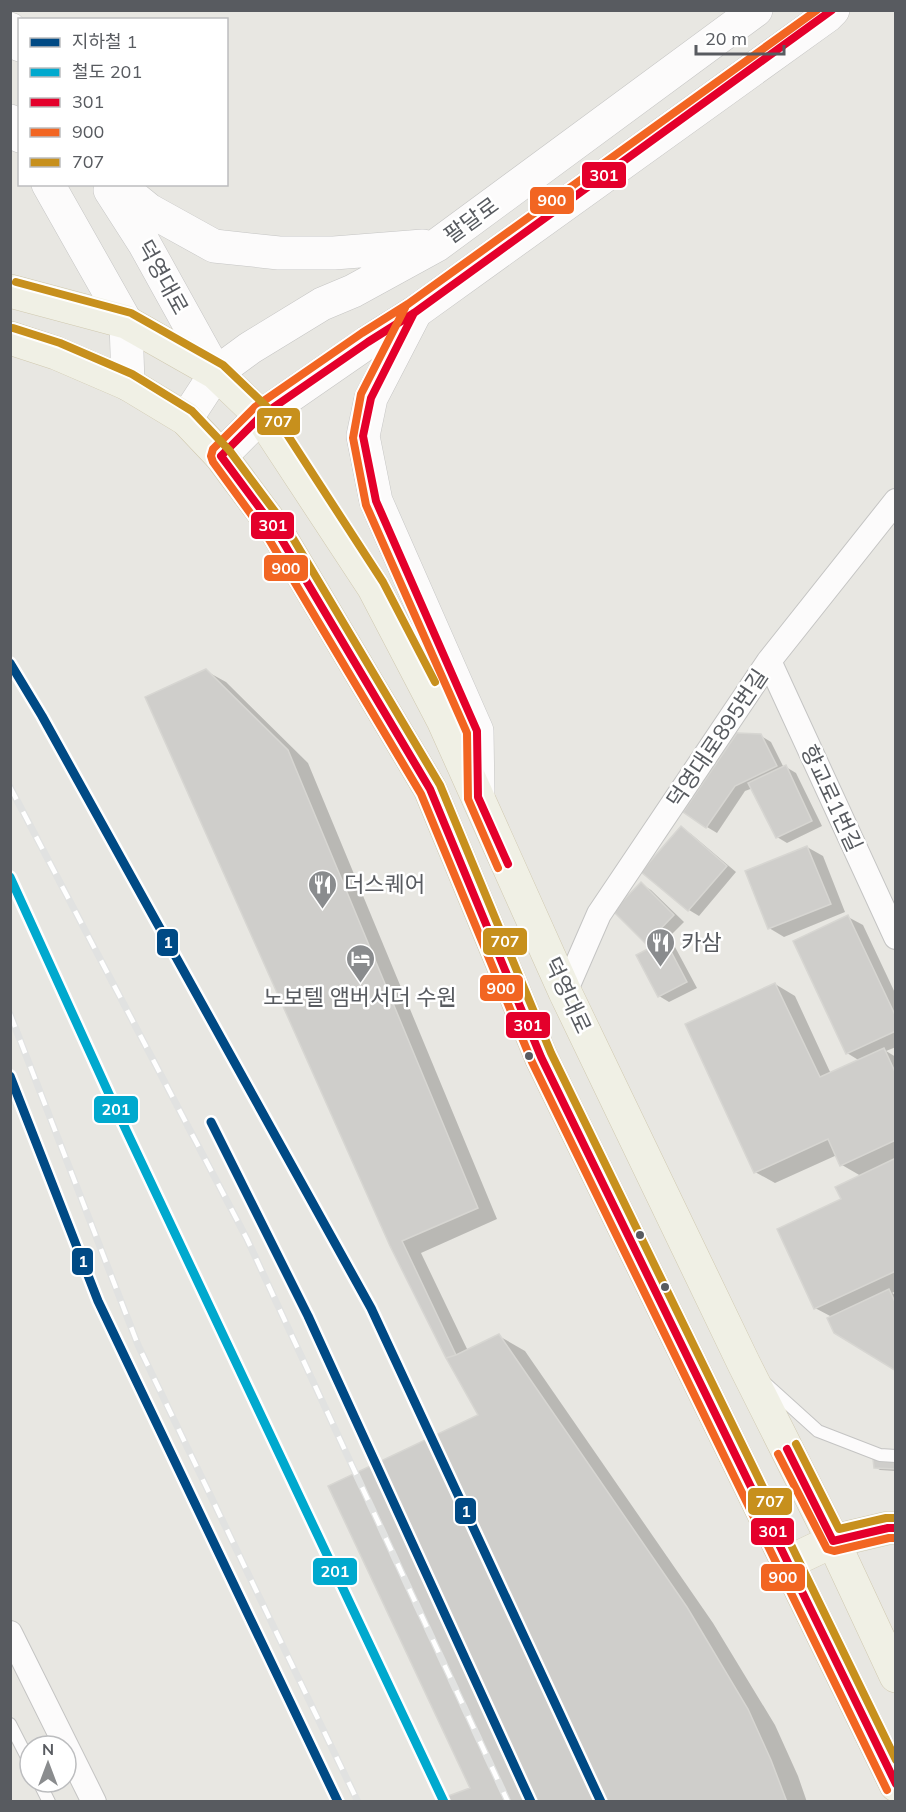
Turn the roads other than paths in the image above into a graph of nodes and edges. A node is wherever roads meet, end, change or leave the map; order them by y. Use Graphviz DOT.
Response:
graph roads {
  1 [pos="756,10"];
  2 [pos="833,10"];
  3 [pos="10,29"];
  4 [pos="18,42"];
  5 [pos="49,186"];
  6 [pos="108,186"];
  7 [pos="119,186"];
  8 [pos="437,245"];
  9 [pos="10,291"];
  10 [pos="414,313"];
  11 [pos="126,322"];
  12 [pos="10,338"];
  13 [pos="216,373"];
  14 [pos="128,384"];
  15 [pos="261,416"];
  16 [pos="186,419"];
  17 [pos="221,456"];
  18 [pos="896,501"];
  19 [pos="769,661"];
  20 [pos="478,797"];
  21 [pos="895,935"];
  22 [pos="565,992"];
  23 [pos="744,1364"];
  24 [pos="896,1456"];
  25 [pos="896,1528"];
  26 [pos="833,1541"];
  27 [pos="787,1563"];
  28 [pos="10,1633"];
  29 [pos="896,1676"];
  30 [pos="10,1724"];
  31 [pos="18,1740"];
  32 [pos="896,1785"];
  33 [pos="94,1802"];
  1 -- 8 [label="main road, 팔달로"];
  2 -- 10 [label="main road, 팔달로"];
  3 -- 4 [label="main road"];
  5 -- 11 [label="main road"];
  6 -- 13 [label="main road, 덕영대로"];
  7 -- 8 [label="main road"];
  8 -- 13 [label="main road, 팔달로"];
  9 -- 11 [label="main road"];
  10 -- 15 [label="main road, 팔달로"];
  10 -- 20 [label="main road"];
  11 -- 13 [label="main road"];
  11 -- 14 [label="main road"];
  12 -- 14 [label="main road"];
  13 -- 15 [label="main road, 덕영대로"];
  13 -- 16 [label="main road, 팔달로"];
  14 -- 16 [label="main road"];
  15 -- 17 [label="main road, 팔달로"];
  15 -- 20 [label="main road, 덕영대로"];
  16 -- 17 [label="main road"];
  17 -- 27 [label="main road"];
  18 -- 19 [label="street, 덕영대로895번길"];
  19 -- 21 [label="street, 향교로1번길"];
  19 -- 22 [label="street, 덕영대로895번길"];
  20 -- 22 [label="main road, 덕영대로"];
  22 -- 23 [label="main road, 덕영대로"];
  23 -- 24 [label="lane"];
  23 -- 26 [label="main road, 덕영대로"];
  25 -- 26 [label="main road"];
  26 -- 27 [label="main road"];
  26 -- 29 [label="main road, 덕영대로"];
  27 -- 32 [label="main road"];
  28 -- 33 [label="street"];
  30 -- 31 [label="lane"];
}
